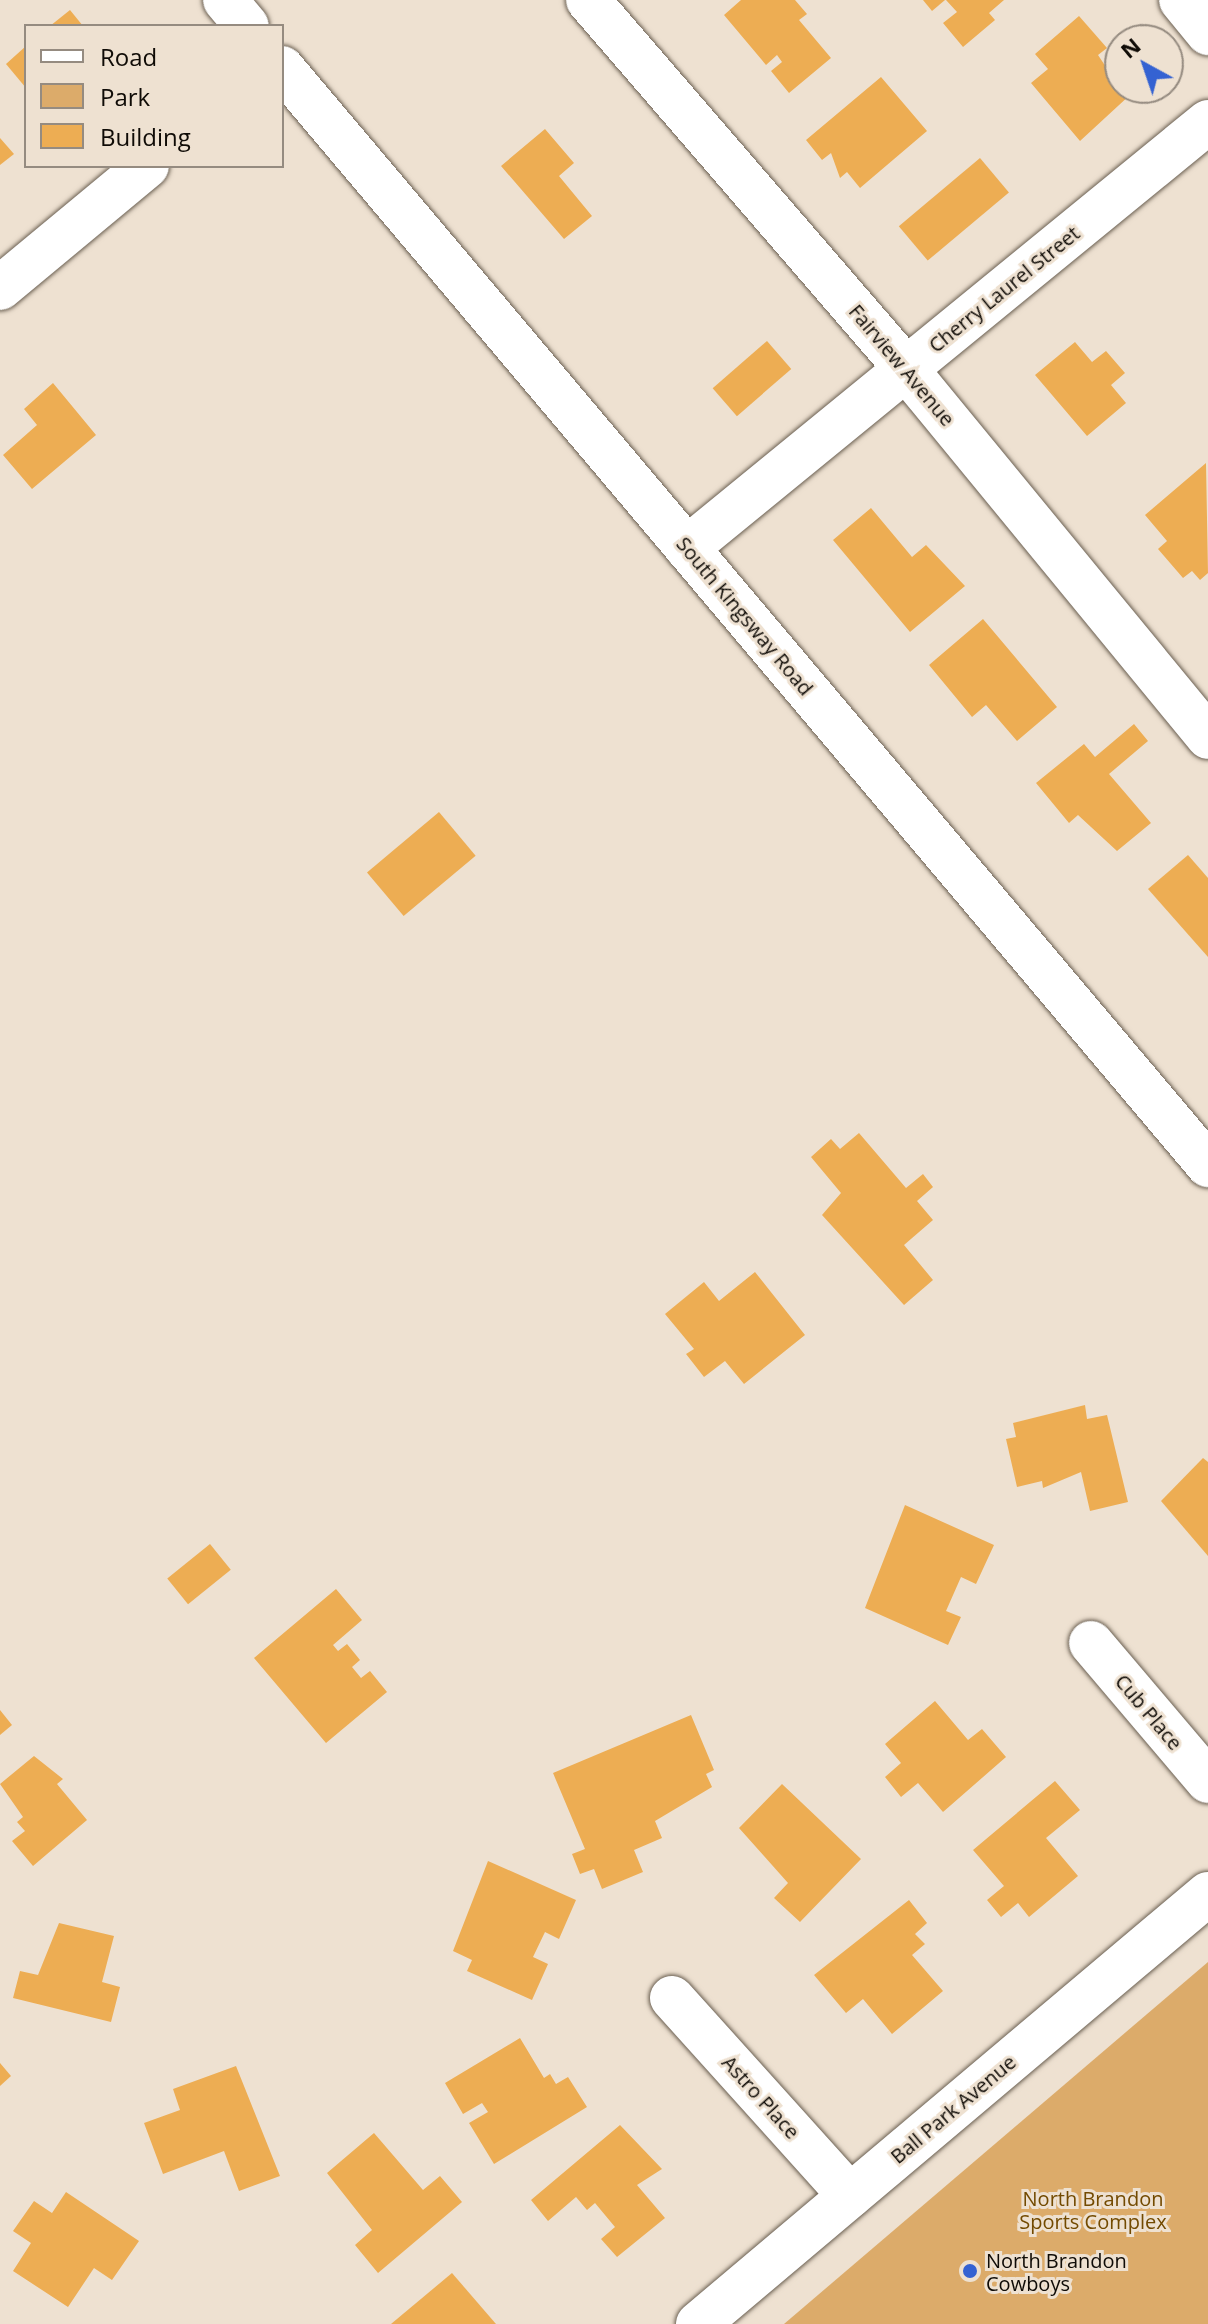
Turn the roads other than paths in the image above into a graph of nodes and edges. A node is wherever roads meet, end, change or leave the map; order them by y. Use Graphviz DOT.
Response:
graph roads {
  1 [pos="225,0"];
  2 [pos="588,0"];
  3 [pos="1181,0"];
  4 [pos="245,24"];
  5 [pos="1208,33"];
  6 [pos="284,70"];
  7 [pos="1208,122"];
  8 [pos="145,168"];
  9 [pos="0,288"];
  10 [pos="906,369"];
  11 [pos="687,548"];
  12 [pos="1208,737"];
  13 [pos="1208,1165"];
  14 [pos="1091,1643"];
  15 [pos="1208,1781"];
  16 [pos="1208,1894"];
  17 [pos="672,1998"];
  18 [pos="850,2196"];
  19 [pos="698,2324"];
  1 -- 4 [label="street"];
  2 -- 10 [label="street, Fairview Avenue"];
  3 -- 5 [label="street"];
  6 -- 11 [label="street, South Kingsway Road"];
  7 -- 10 [label="street, Cherry Laurel Street"];
  8 -- 9 [label="street"];
  10 -- 11 [label="street, Cherry Laurel Street"];
  10 -- 12 [label="street, Fairview Avenue"];
  11 -- 13 [label="street, South Kingsway Road"];
  14 -- 15 [label="street, Cub Place"];
  16 -- 18 [label="street, Ball Park Avenue"];
  17 -- 18 [label="street, Astro Place"];
  18 -- 19 [label="street, Ball Park Avenue"];
}
